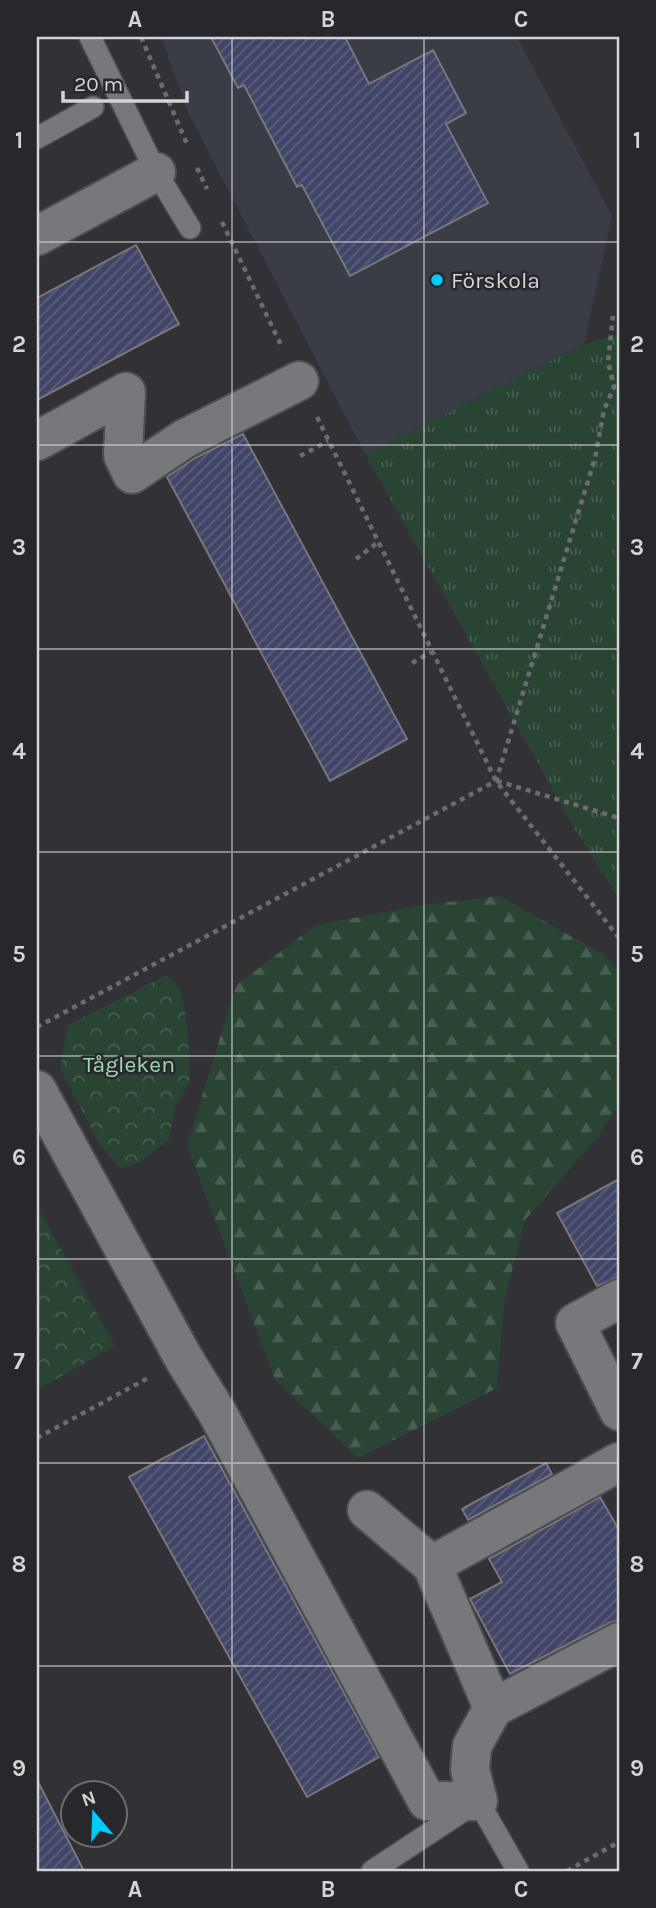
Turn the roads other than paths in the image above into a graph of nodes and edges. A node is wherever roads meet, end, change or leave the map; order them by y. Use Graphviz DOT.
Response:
graph roads {
  1 [pos="90,37"];
  2 [pos="93,107"];
  3 [pos="37,138"];
  4 [pos="156,172"];
  5 [pos="190,228"];
  6 [pos="37,236"];
  7 [pos="299,381"];
  8 [pos="37,442"];
  9 [pos="37,1090"];
  10 [pos="619,1298"];
  11 [pos="619,1411"];
  12 [pos="619,1462"];
  13 [pos="367,1510"];
  14 [pos="432,1565"];
  15 [pos="619,1642"];
  16 [pos="493,1708"];
  17 [pos="478,1801"];
  18 [pos="372,1871"];
  19 [pos="518,1871"];
  1 -- 4 [label="lane"];
  2 -- 3 [label="lane"];
  4 -- 5 [label="lane"];
  4 -- 6 [label="street"];
  7 -- 8 [label="street"];
  9 -- 17 [label="street"];
  10 -- 11 [label="street"];
  12 -- 14 [label="street"];
  13 -- 14 [label="street"];
  14 -- 16 [label="street"];
  15 -- 16 [label="street"];
  16 -- 17 [label="street"];
  17 -- 18 [label="lane"];
  17 -- 19 [label="lane"];
}
